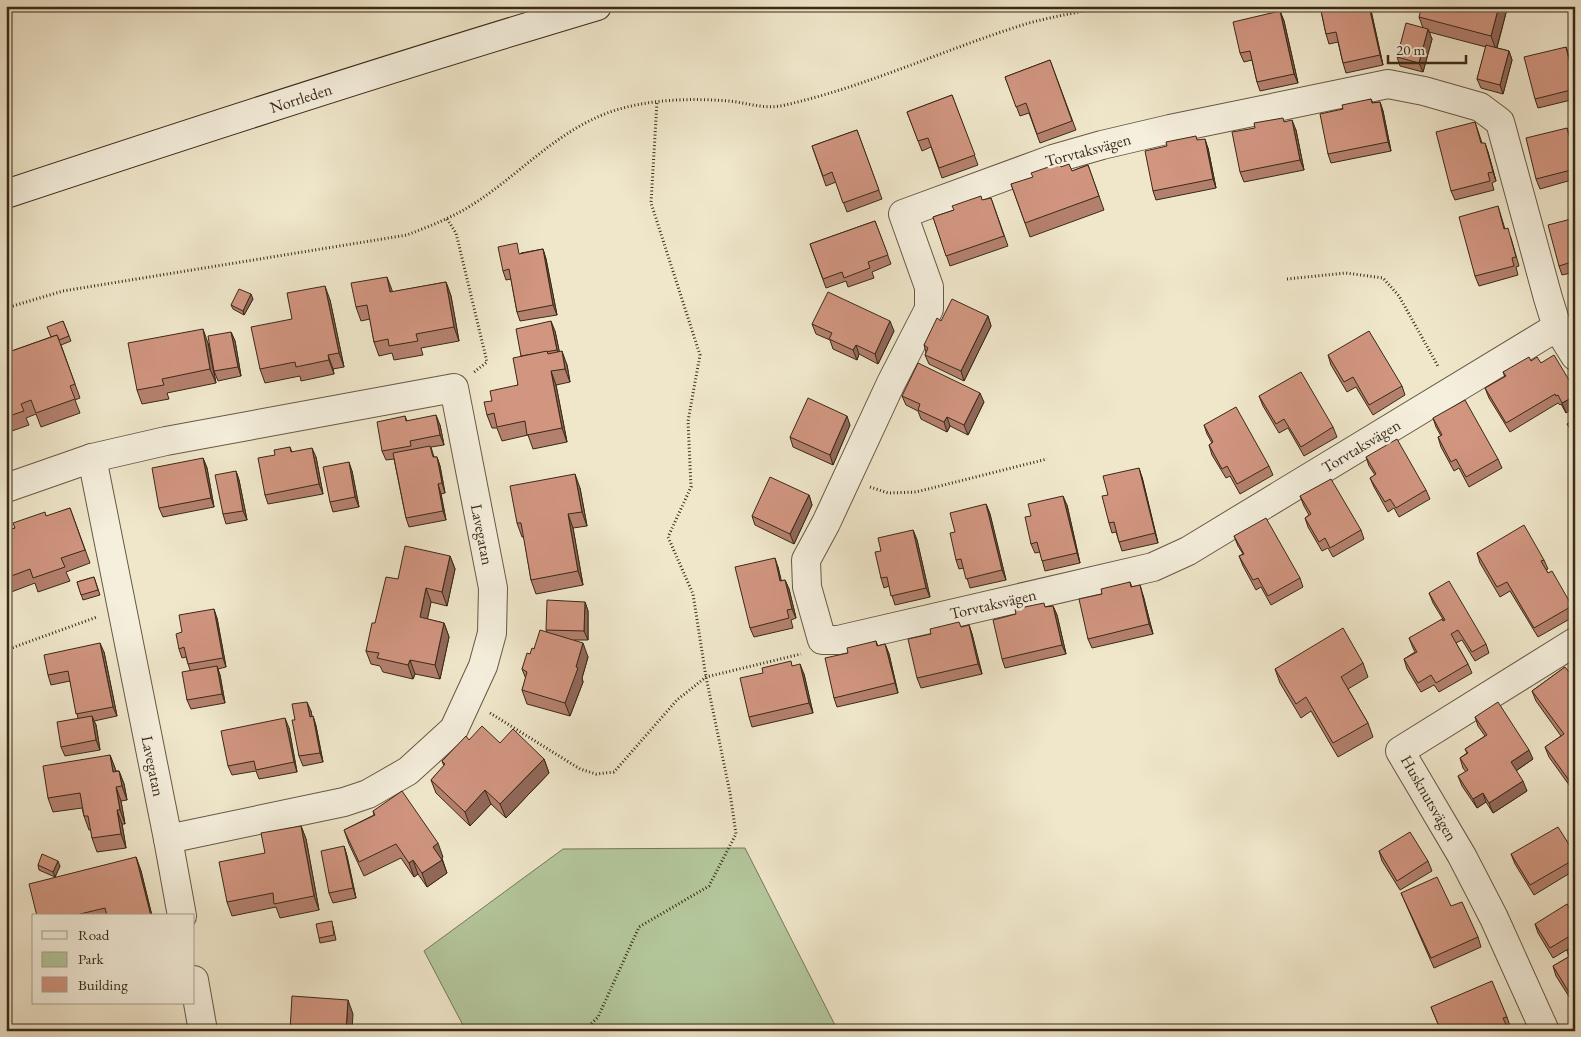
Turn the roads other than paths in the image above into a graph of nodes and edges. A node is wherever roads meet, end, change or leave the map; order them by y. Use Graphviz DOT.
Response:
graph roads {
  1 [pos="597,6"];
  2 [pos="6,194"];
  3 [pos="1558,327"];
  4 [pos="1575,356"];
  5 [pos="92,458"];
  6 [pos="6,488"];
  7 [pos="1575,642"];
  8 [pos="168,839"];
  9 [pos="182,914"];
  10 [pos="195,986"];
  11 [pos="203,1031"];
  12 [pos="1545,1031"];
  1 -- 2 [label="street, Norrleden"];
  3 -- 3 [label="street, Torvtaksvägen"];
  3 -- 4 [label="street"];
  5 -- 6 [label="street"];
  5 -- 8 [label="street, Lavegatan"];
  5 -- 8 [label="street, Lavegatan"];
  7 -- 12 [label="street, Husknutsvägen"];
  8 -- 9 [label="street, Lavegatan"];
  10 -- 11 [label="street"];
}
